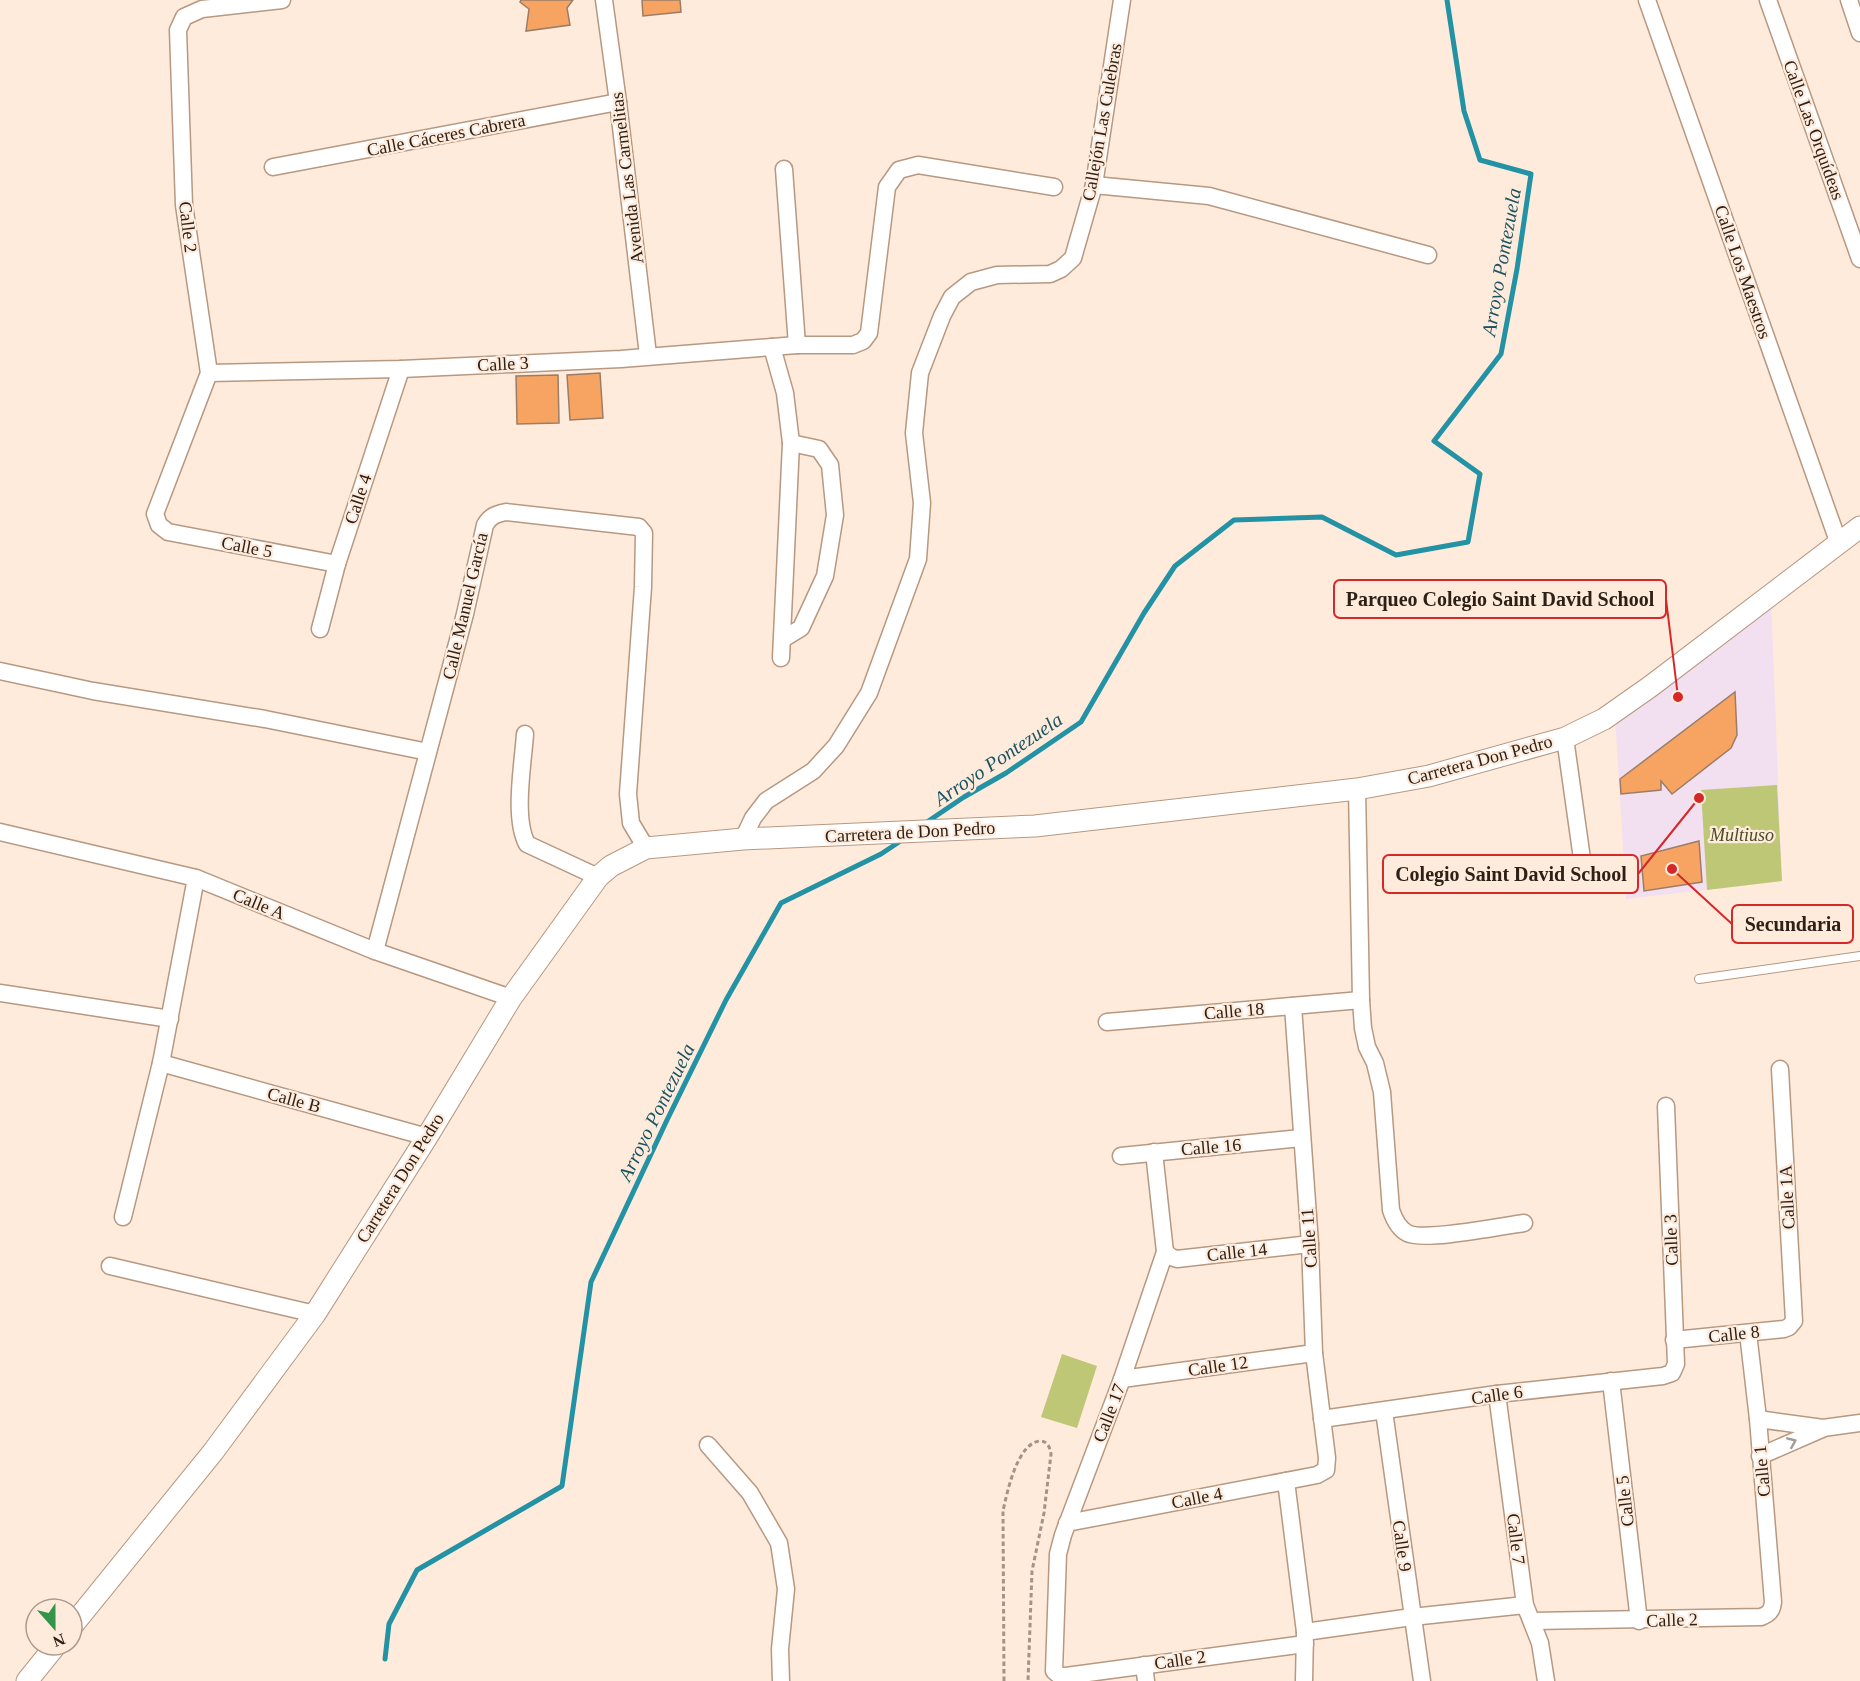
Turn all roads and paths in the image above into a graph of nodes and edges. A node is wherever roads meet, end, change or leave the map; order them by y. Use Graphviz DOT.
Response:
graph roads {
  1 [pos="282,0"];
  2 [pos="604,0"];
  3 [pos="1122,0"];
  4 [pos="1647,0"];
  5 [pos="1768,0"];
  6 [pos="1849,0"];
  7 [pos="255,2"];
  8 [pos="1860,33"];
  9 [pos="618,102"];
  10 [pos="273,167"];
  11 [pos="784,169"];
  12 [pos="1094,185"];
  13 [pos="1054,187"];
  14 [pos="1428,255"];
  15 [pos="1860,259"];
  16 [pos="797,345"];
  17 [pos="772,347"];
  18 [pos="648,355"];
  19 [pos="401,369"];
  20 [pos="209,373"];
  21 [pos="790,443"];
  22 [pos="159,525"];
  23 [pos="1860,527"];
  24 [pos="1839,544"];
  25 [pos="337,564"];
  26 [pos="320,629"];
  27 [pos="783,639"];
  28 [pos="781,658"];
  29 [pos="0,671"];
  30 [pos="525,734"];
  31 [pos="1565,738"];
  32 [pos="429,753"];
  33 [pos="1357,789"];
  34 [pos="1035,826"];
  35 [pos="0,832"];
  36 [pos="784,838"];
  37 [pos="743,839"];
  38 [pos="646,848"];
  39 [pos="1583,866"];
  40 [pos="598,877"];
  41 [pos="196,878"];
  42 [pos="375,951"];
  43 [pos="1860,957"];
  44 [pos="1699,979"];
  45 [pos="0,993"];
  46 [pos="511,998"];
  47 [pos="1361,1000"];
  48 [pos="1293,1006"];
  49 [pos="170,1019"];
  50 [pos="1107,1022"];
  51 [pos="160,1063"];
  52 [pos="1780,1069"];
  53 [pos="1666,1106"];
  54 [pos="427,1137"];
  55 [pos="1301,1138"];
  56 [pos="1154,1152"];
  57 [pos="1121,1156"];
  58 [pos="123,1217"];
  59 [pos="1524,1223"];
  60 [pos="1310,1244"];
  61 [pos="1165,1252"];
  62 [pos="110,1266"];
  63 [pos="315,1314"];
  64 [pos="1792,1324"];
  65 [pos="1748,1333"];
  66 [pos="1674,1340"];
  67 [pos="1314,1353"];
  68 [pos="1672,1373"];
  69 [pos="1122,1379"];
  70 [pos="1611,1381"];
  71 [pos="1497,1394"];
  72 [pos="1384,1412"];
  73 [pos="1322,1419"];
  74 [pos="1758,1419"];
  75 [pos="1860,1423"];
  76 [pos="1823,1428"];
  77 [pos="708,1444"];
  78 [pos="1760,1456"];
  79 [pos="1326,1470"];
  80 [pos="1286,1481"];
  81 [pos="1067,1523"];
  82 [pos="1525,1605"];
  83 [pos="1772,1609"];
  84 [pos="84,1611"];
  85 [pos="1412,1617"];
  86 [pos="1532,1621"];
  87 [pos="1639,1621"];
  88 [pos="1305,1638"];
  89 [pos="46,1657"];
  90 [pos="1145,1673"];
  91 [pos="1056,1674"];
  92 [pos="27,1681"];
  93 [pos="781,1681"];
  94 [pos="1004,1681"];
  95 [pos="1028,1681"];
  96 [pos="1304,1681"];
  97 [pos="1422,1681"];
  98 [pos="1546,1681"];
  1 -- 7 [label="street, Calle 2"];
  2 -- 9 [label="street, Avenida Las Carmelitas"];
  3 -- 12 [label="street, Callejón Las Culebras"];
  4 -- 24 [label="street, Calle Los Maestros"];
  5 -- 15 [label="street, Calle Las Orquídeas"];
  6 -- 8 [label="street"];
  7 -- 20 [label="street, Calle 2"];
  9 -- 10 [label="street, Calle Cáceres Cabrera"];
  9 -- 18 [label="street, Avenida Las Carmelitas"];
  11 -- 16 [label="street"];
  12 -- 14 [label="street"];
  12 -- 37 [label="street, Callejón Las Culebras"];
  13 -- 16 [label="street, Calle 3"];
  16 -- 17 [label="street, Calle 3"];
  17 -- 18 [label="street, Calle 3"];
  17 -- 21 [label="street"];
  18 -- 19 [label="street, Calle 3"];
  19 -- 20 [label="street, Calle 3"];
  19 -- 25 [label="street, Calle 4"];
  20 -- 22 [label="street, Calle 2"];
  21 -- 27 [label="street"];
  21 -- 27 [label="street"];
  22 -- 25 [label="street, Calle 5"];
  23 -- 24 [label="street, Carretera Don Pedro"];
  24 -- 31 [label="street, Carretera Don Pedro"];
  25 -- 26 [label="street, Calle 4"];
  27 -- 28 [label="street"];
  29 -- 32 [label="street"];
  30 -- 40 [label="street"];
  31 -- 33 [label="street, Carretera Don Pedro"];
  31 -- 39 [label="street"];
  32 -- 38 [label="street, Calle Manuel García"];
  32 -- 42 [label="street, Calle Manuel García"];
  33 -- 34 [label="street, Carretera Don Pedro"];
  33 -- 47 [label="street"];
  34 -- 36 [label="street, Carretera de Don Pedro"];
  35 -- 41 [label="street, Calle A"];
  36 -- 37 [label="street, Carretera Don Pedro"];
  37 -- 38 [label="street, Carretera Don Pedro"];
  38 -- 40 [label="street, Carretera Don Pedro"];
  40 -- 46 [label="street, Carretera Don Pedro"];
  41 -- 42 [label="street, Calle A"];
  41 -- 49 [label="street"];
  42 -- 46 [label="street, Calle A"];
  43 -- 44 [label="lane"];
  45 -- 49 [label="street"];
  46 -- 54 [label="street, Carretera Don Pedro"];
  47 -- 48 [label="street, Calle 18"];
  47 -- 59 [label="street"];
  48 -- 50 [label="street, Calle 18"];
  48 -- 55 [label="street, Calle 11"];
  49 -- 51 [label="street"];
  51 -- 54 [label="street, Calle B"];
  51 -- 58 [label="street"];
  52 -- 64 [label="street, Calle 1A"];
  53 -- 66 [label="street, Calle 3"];
  54 -- 63 [label="street, Carretera Don Pedro"];
  55 -- 56 [label="street, Calle 16"];
  55 -- 60 [label="street, Calle 11"];
  56 -- 57 [label="street, Calle 16"];
  56 -- 61 [label="street, Calle 17"];
  60 -- 61 [label="street, Calle 14"];
  60 -- 67 [label="street, Calle 11"];
  61 -- 69 [label="street, Calle 17"];
  62 -- 63 [label="street"];
  63 -- 84 [label="street, Carretera Don Pedro"];
  64 -- 65 [label="street, Calle 8"];
  65 -- 66 [label="street, Calle 8"];
  65 -- 74 [label="street, Calle 1"];
  66 -- 68 [label="street, Calle 3"];
  67 -- 69 [label="street, Calle 12"];
  67 -- 73 [label="street, Calle 11"];
  68 -- 70 [label="street, Calle 6"];
  69 -- 81 [label="street, Calle 17"];
  70 -- 71 [label="street, Calle 6"];
  70 -- 87 [label="street, Calle 5"];
  71 -- 72 [label="street, Calle 6"];
  71 -- 82 [label="street, Calle 7"];
  72 -- 73 [label="street, Calle 6"];
  72 -- 85 [label="street, Calle 9"];
  73 -- 79 [label="street, Calle 11"];
  74 -- 76 [label="street"];
  74 -- 78 [label="street, Calle 1"];
  75 -- 76 [label="street"];
  78 -- 76 [label="street, one-way"];
  77 -- 93 [label="street"];
  78 -- 83 [label="street, Calle 1"];
  79 -- 80 [label="street, Calle 4"];
  80 -- 81 [label="street, Calle 4"];
  80 -- 88 [label="street"];
  81 -- 91 [label="street, Calle 17"];
  82 -- 85 [label="street, Calle 2"];
  82 -- 86 [label="street, Calle 7"];
  83 -- 87 [label="street, Calle 2"];
  85 -- 88 [label="street, Calle 2"];
  85 -- 97 [label="street, Calle 9"];
  86 -- 87 [label="street, Calle 2"];
  86 -- 98 [label="street, Calle 7"];
  88 -- 90 [label="street, Calle 2"];
  88 -- 96 [label="street"];
  89 -- 92 [label="street"];
  90 -- 91 [label="street, Calle 2"];
  94 -- 95 [label="path"];
}
